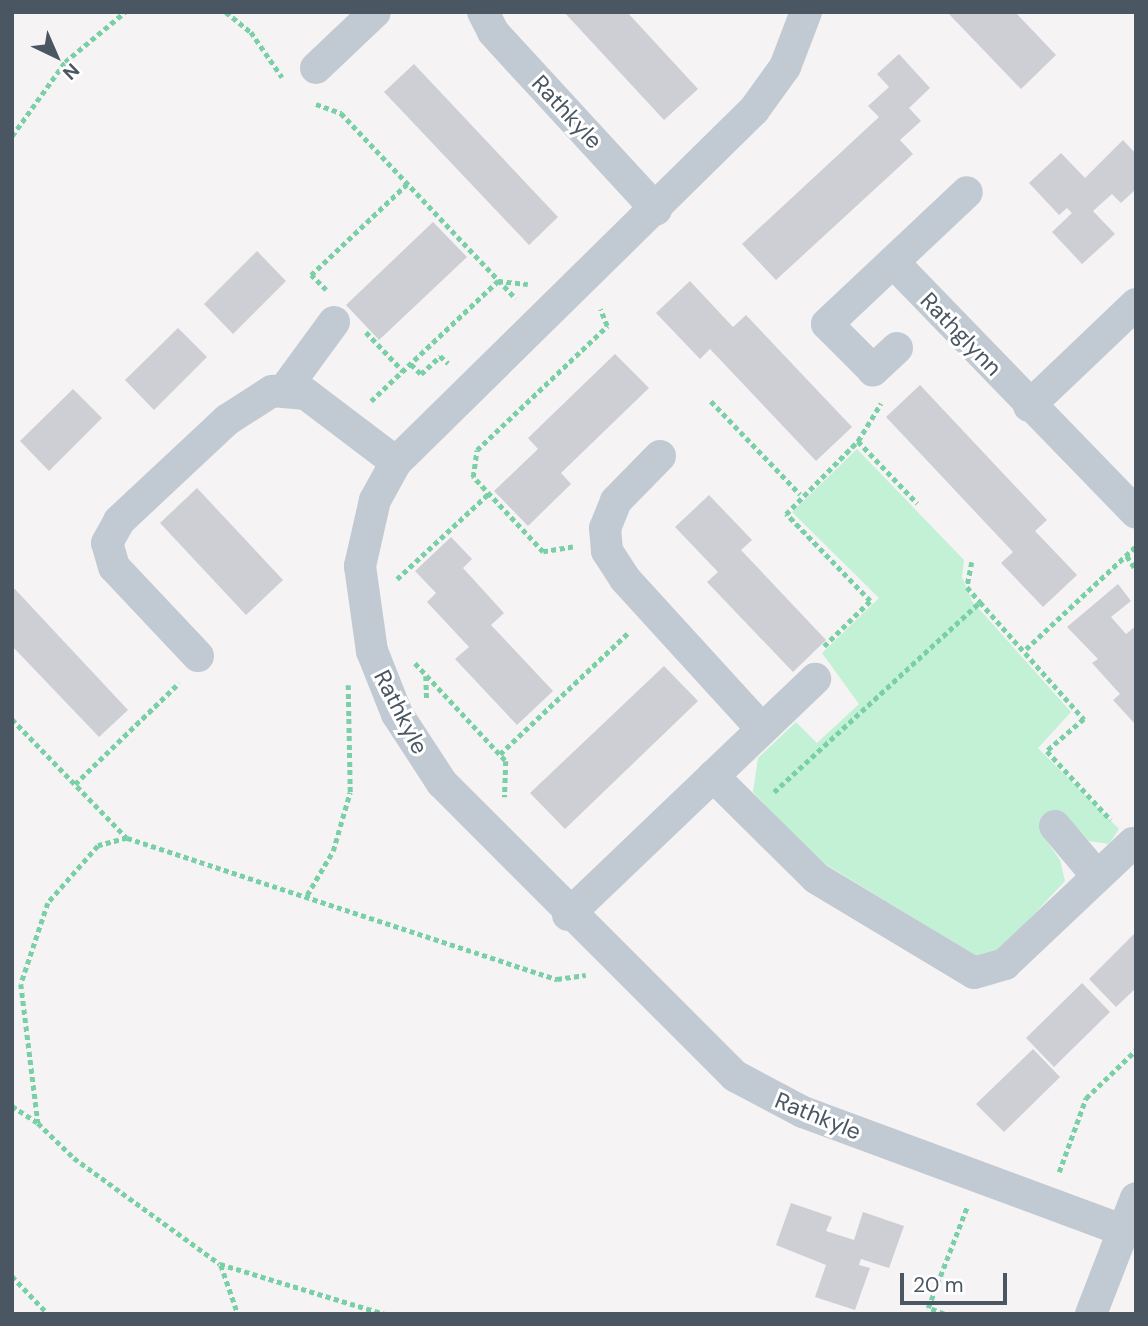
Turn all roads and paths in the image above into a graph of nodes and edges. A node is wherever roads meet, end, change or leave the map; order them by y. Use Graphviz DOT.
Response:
graph roads {
  1 [pos="125,12"];
  2 [pos="226,12"];
  3 [pos="375,12"];
  4 [pos="483,12"];
  5 [pos="806,12"];
  6 [pos="316,68"];
  7 [pos="286,81"];
  8 [pos="308,101"];
  9 [pos="12,135"];
  10 [pos="407,184"];
  11 [pos="967,192"];
  12 [pos="656,209"];
  13 [pos="893,262"];
  14 [pos="585,276"];
  15 [pos="498,281"];
  16 [pos="1136,304"];
  17 [pos="339,312"];
  18 [pos="537,322"];
  19 [pos="897,348"];
  20 [pos="440,356"];
  21 [pos="411,364"];
  22 [pos="403,371"];
  23 [pos="285,389"];
  24 [pos="889,395"];
  25 [pos="711,401"];
  26 [pos="1029,406"];
  27 [pos="347,424"];
  28 [pos="858,440"];
  29 [pos="660,457"];
  30 [pos="397,462"];
  31 [pos="488,494"];
  32 [pos="800,494"];
  33 [pos="917,503"];
  34 [pos="1136,513"];
  35 [pos="605,541"];
  36 [pos="1136,547"];
  37 [pos="1126,556"];
  38 [pos="972,562"];
  39 [pos="1136,570"];
  40 [pos="391,585"];
  41 [pos="980,602"];
  42 [pos="653,610"];
  43 [pos="1026,649"];
  44 [pos="372,651"];
  45 [pos="198,656"];
  46 [pos="409,657"];
  47 [pos="426,675"];
  48 [pos="815,679"];
  49 [pos="424,688"];
  50 [pos="12,719"];
  51 [pos="762,729"];
  52 [pos="500,754"];
  53 [pos="713,776"];
  54 [pos="75,784"];
  55 [pos="750,815"];
  56 [pos="1055,826"];
  57 [pos="127,838"];
  58 [pos="494,838"];
  59 [pos="1133,843"];
  60 [pos="1097,876"];
  61 [pos="307,894"];
  62 [pos="568,915"];
  63 [pos="616,964"];
  64 [pos="1136,1050"];
  65 [pos="12,1106"];
  66 [pos="38,1123"];
  67 [pos="1136,1198"];
  68 [pos="1049,1203"];
  69 [pos="960,1225"];
  70 [pos="1122,1230"];
  71 [pos="220,1264"];
  72 [pos="12,1276"];
  73 [pos="48,1314"];
  74 [pos="238,1314"];
  75 [pos="385,1314"];
  76 [pos="944,1314"];
  77 [pos="1091,1314"];
  1 -- 9 [label="path"];
  2 -- 7 [label="path"];
  3 -- 6 [label="street"];
  4 -- 12 [label="street, Rathkyle"];
  5 -- 12 [label="street, Rathkyle"];
  8 -- 10 [label="path"];
  10 -- 15 [label="path"];
  10 -- 17 [label="path"];
  11 -- 13 [label="street"];
  12 -- 14 [label="street, Rathkyle"];
  13 -- 19 [label="street"];
  13 -- 26 [label="street, Rathglynn"];
  14 -- 18 [label="street, Rathkyle"];
  14 -- 31 [label="path"];
  15 -- 18 [label="path"];
  15 -- 21 [label="path"];
  16 -- 26 [label="street"];
  17 -- 22 [label="path"];
  17 -- 23 [label="street"];
  18 -- 30 [label="street, Rathkyle"];
  20 -- 21 [label="path"];
  21 -- 22 [label="path"];
  22 -- 27 [label="path"];
  23 -- 27 [label="street"];
  23 -- 45 [label="street"];
  24 -- 28 [label="path"];
  25 -- 32 [label="path"];
  26 -- 34 [label="street, Rathglynn"];
  27 -- 30 [label="street"];
  28 -- 32 [label="path"];
  28 -- 33 [label="path"];
  29 -- 35 [label="street"];
  30 -- 44 [label="street, Rathkyle"];
  31 -- 35 [label="path"];
  31 -- 40 [label="path"];
  32 -- 48 [label="path"];
  35 -- 42 [label="street"];
  36 -- 37 [label="path"];
  37 -- 39 [label="path"];
  37 -- 43 [label="path"];
  38 -- 41 [label="path"];
  41 -- 43 [label="path"];
  41 -- 55 [label="path"];
  42 -- 51 [label="street"];
  42 -- 52 [label="path"];
  43 -- 59 [label="path"];
  44 -- 58 [label="street, Rathkyle"];
  44 -- 61 [label="path"];
  45 -- 54 [label="path"];
  46 -- 47 [label="path"];
  47 -- 49 [label="path"];
  47 -- 52 [label="path"];
  48 -- 51 [label="street"];
  50 -- 54 [label="path"];
  51 -- 53 [label="street"];
  52 -- 58 [label="path"];
  53 -- 55 [label="street"];
  53 -- 62 [label="street"];
  54 -- 57 [label="path"];
  55 -- 60 [label="street"];
  56 -- 60 [label="street"];
  57 -- 61 [label="path"];
  57 -- 66 [label="path"];
  58 -- 62 [label="street, Rathkyle"];
  59 -- 60 [label="street"];
  61 -- 63 [label="path"];
  62 -- 63 [label="street, Rathkyle"];
  63 -- 68 [label="street, Rathkyle"];
  64 -- 68 [label="path"];
  65 -- 66 [label="path"];
  66 -- 71 [label="path"];
  67 -- 70 [label="street"];
  68 -- 70 [label="street, Rathkyle"];
  69 -- 76 [label="path"];
  70 -- 77 [label="street"];
  71 -- 74 [label="path"];
  71 -- 75 [label="path"];
  72 -- 73 [label="path"];
}
